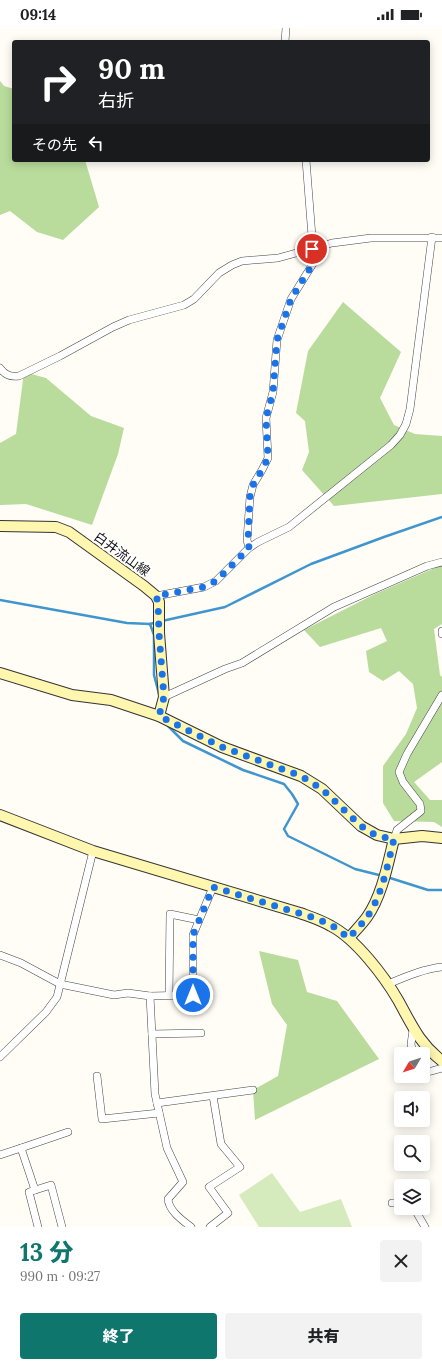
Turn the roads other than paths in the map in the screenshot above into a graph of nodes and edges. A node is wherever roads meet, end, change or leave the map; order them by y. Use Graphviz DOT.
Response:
graph roads {
  1 [pos="286,28"];
  2 [pos="285,40"];
  3 [pos="306,162"];
  4 [pos="432,237"];
  5 [pos="442,238"];
  6 [pos="312,249"];
  7 [pos="0,368"];
  8 [pos="0,526"];
  9 [pos="249,548"];
  10 [pos="442,562"];
  11 [pos="156,596"];
  12 [pos="0,673"];
  13 [pos="442,695"];
  14 [pos="164,697"];
  15 [pos="159,716"];
  16 [pos="0,815"];
  17 [pos="442,838"];
  18 [pos="394,839"];
  19 [pos="93,851"];
  20 [pos="213,887"];
  21 [pos="199,920"];
  22 [pos="349,938"];
  23 [pos="0,955"];
  24 [pos="442,967"];
  25 [pos="60,984"];
  26 [pos="388,984"];
  27 [pos="169,995"];
  28 [pos="150,996"];
  29 [pos="413,1030"];
  30 [pos="201,1033"];
  31 [pos="152,1034"];
  32 [pos="412,1047"];
  33 [pos="0,1056"];
  34 [pos="442,1061"];
  35 [pos="442,1068"];
  36 [pos="430,1071"];
  37 [pos="97,1076"];
  38 [pos="254,1090"];
  39 [pos="213,1096"];
  40 [pos="157,1102"];
  41 [pos="159,1113"];
  42 [pos="68,1132"];
  43 [pos="21,1148"];
  44 [pos="0,1155"];
  45 [pos="35,1190"];
  46 [pos="418,1215"];
  47 [pos="38,1227"];
  48 [pos="62,1227"];
  49 [pos="192,1227"];
  50 [pos="210,1227"];
  51 [pos="425,1227"];
  1 -- 2 [label="street"];
  3 -- 6 [label="street"];
  4 -- 5 [label="street"];
  4 -- 6 [label="street"];
  4 -- 9 [label="street"];
  6 -- 7 [label="street"];
  6 -- 9 [label="street"];
  8 -- 11 [label="main road, 白井流山線"];
  9 -- 11 [label="street"];
  10 -- 14 [label="street"];
  11 -- 14 [label="main road"];
  12 -- 15 [label="main road"];
  13 -- 18 [label="street"];
  14 -- 15 [label="main road"];
  15 -- 18 [label="main road"];
  16 -- 19 [label="main road"];
  17 -- 18 [label="main road"];
  18 -- 22 [label="main road"];
  19 -- 20 [label="main road"];
  19 -- 25 [label="street"];
  20 -- 21 [label="street"];
  20 -- 22 [label="main road"];
  21 -- 27 [label="street"];
  21 -- 27 [label="street"];
  22 -- 26 [label="main road"];
  23 -- 25 [label="street"];
  24 -- 26 [label="street"];
  25 -- 28 [label="street"];
  25 -- 33 [label="street"];
  26 -- 29 [label="main road"];
  27 -- 28 [label="street"];
  28 -- 31 [label="street"];
  29 -- 32 [label="street"];
  29 -- 34 [label="main road"];
  30 -- 31 [label="street"];
  31 -- 40 [label="street"];
  35 -- 36 [label="street"];
  37 -- 41 [label="street"];
  38 -- 39 [label="street"];
  39 -- 40 [label="street"];
  39 -- 50 [label="street"];
  40 -- 41 [label="street"];
  41 -- 49 [label="street"];
  42 -- 43 [label="street"];
  43 -- 44 [label="street"];
  43 -- 45 [label="street"];
  45 -- 47 [label="street"];
  45 -- 48 [label="street"];
  46 -- 51 [label="street"];
}
